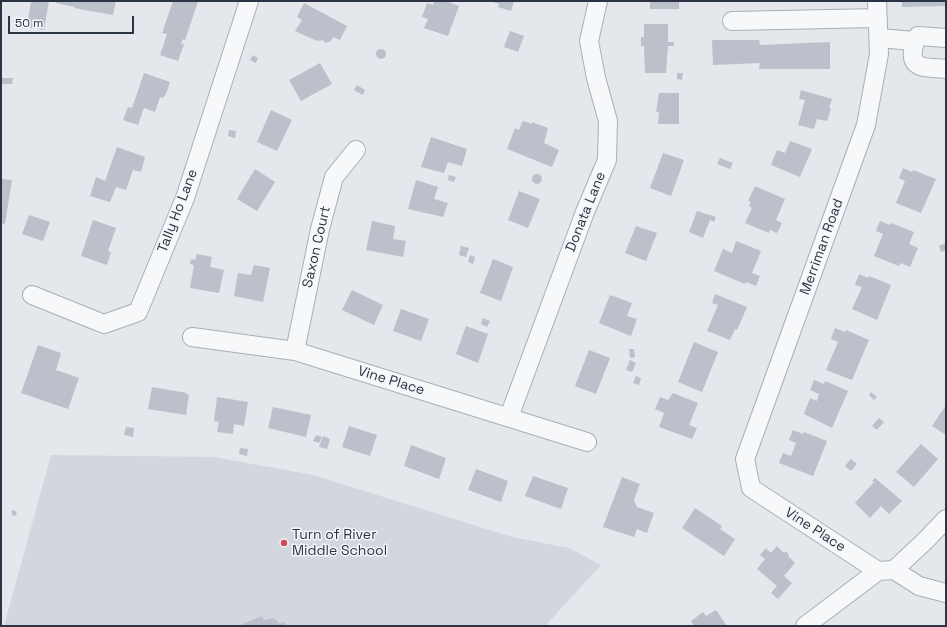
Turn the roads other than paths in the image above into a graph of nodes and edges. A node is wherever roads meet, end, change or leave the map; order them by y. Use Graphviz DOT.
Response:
graph roads {
  1 [pos="249,1"];
  2 [pos="598,1"];
  3 [pos="878,9"];
  4 [pos="732,21"];
  5 [pos="879,38"];
  6 [pos="946,38"];
  7 [pos="914,41"];
  8 [pos="946,69"];
  9 [pos="356,150"];
  10 [pos="32,295"];
  11 [pos="192,337"];
  12 [pos="295,351"];
  13 [pos="508,417"];
  14 [pos="587,442"];
  15 [pos="751,488"];
  16 [pos="946,519"];
  17 [pos="886,570"];
  18 [pos="946,593"];
  19 [pos="805,626"];
  1 -- 10 [label="street, Tally Ho Lane"];
  2 -- 13 [label="street, Donata Lane"];
  3 -- 4 [label="street"];
  3 -- 5 [label="street, Merriman Road"];
  5 -- 7 [label="street"];
  5 -- 15 [label="street, Merriman Road"];
  6 -- 7 [label="street"];
  7 -- 8 [label="street"];
  9 -- 12 [label="street, Saxon Court"];
  11 -- 12 [label="street, Vine Place"];
  12 -- 13 [label="street, Vine Place"];
  13 -- 14 [label="street, Vine Place"];
  15 -- 17 [label="street, Vine Place"];
  16 -- 17 [label="street"];
  17 -- 18 [label="street, Vine Place"];
  17 -- 19 [label="street"];
}
